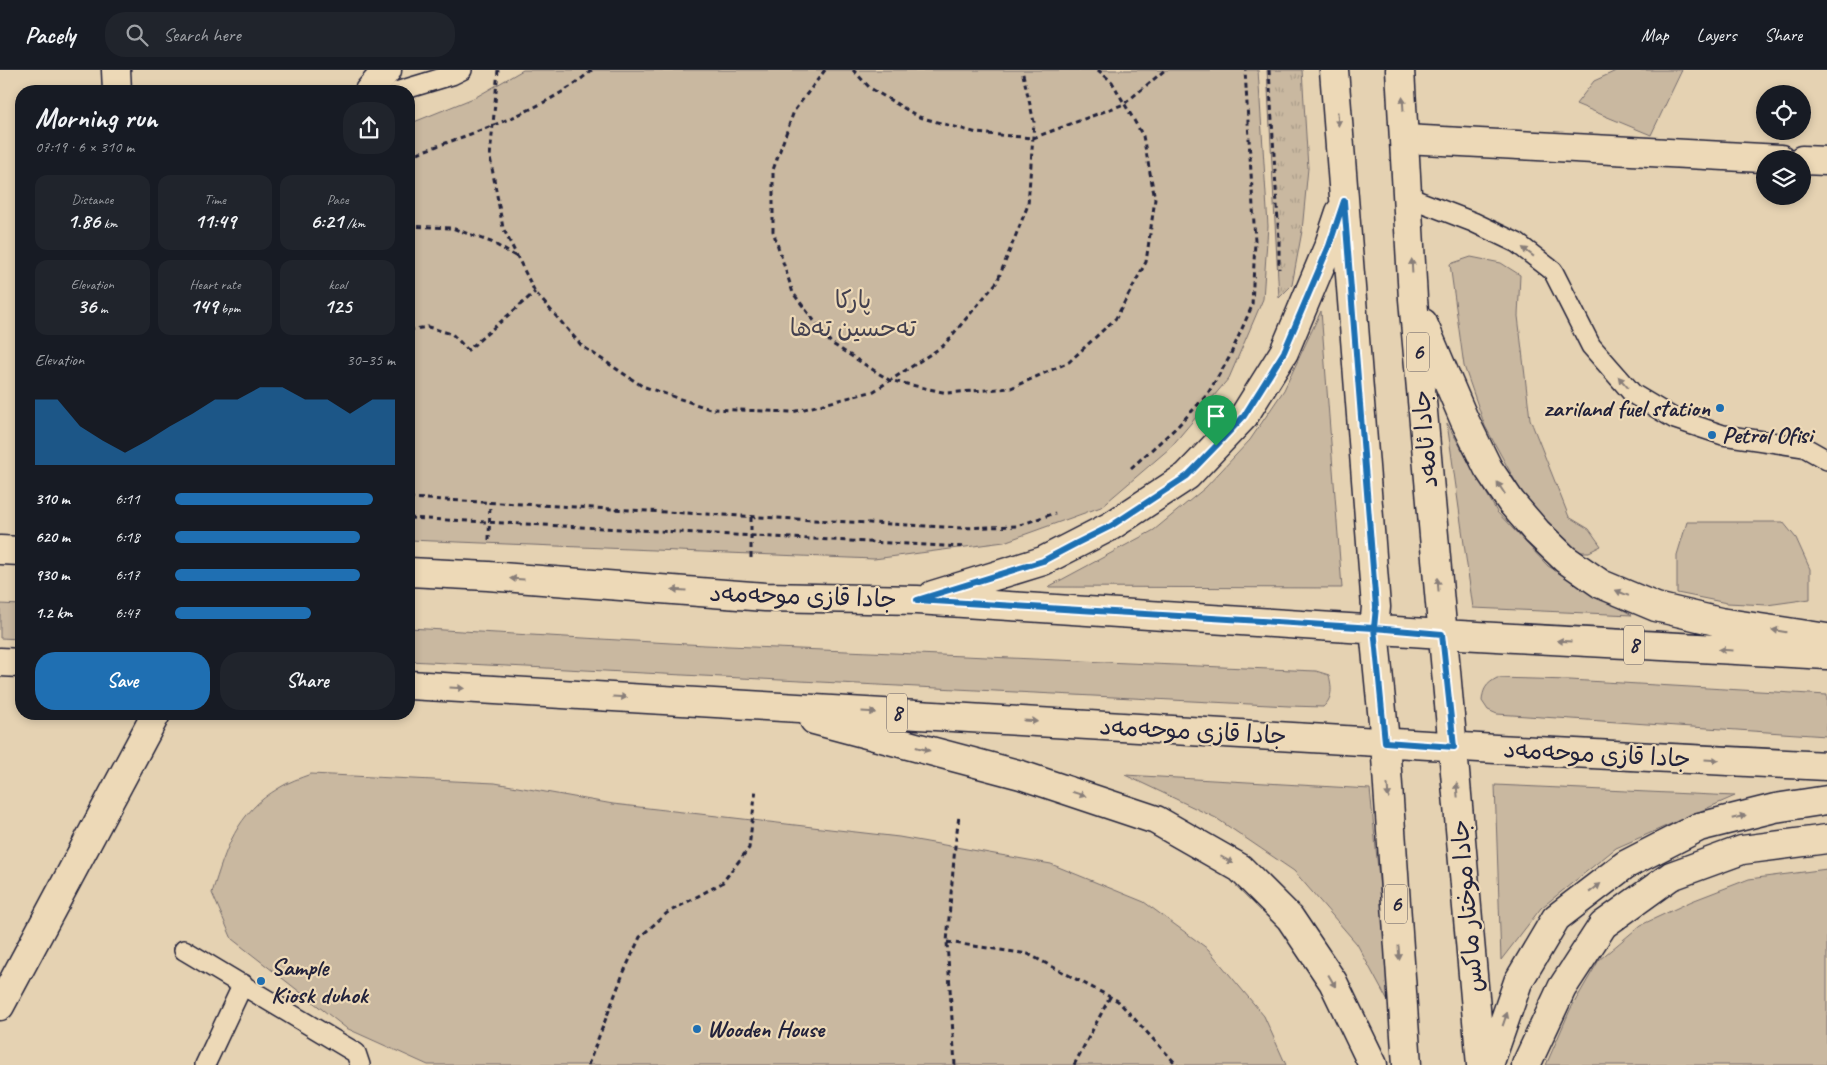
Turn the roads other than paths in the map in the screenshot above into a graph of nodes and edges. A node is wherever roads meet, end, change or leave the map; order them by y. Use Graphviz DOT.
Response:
graph roads {
  1 [pos="116,70"];
  2 [pos="387,70"];
  3 [pos="462,70"];
  4 [pos="1334,70"];
  5 [pos="1400,70"];
  6 [pos="117,85"];
  7 [pos="374,85"];
  8 [pos="415,86"];
  9 [pos="1405,139"];
  10 [pos="1756,158"];
  11 [pos="1811,160"];
  12 [pos="1827,161"];
  13 [pos="1408,197"];
  14 [pos="1344,201"];
  15 [pos="1413,299"];
  16 [pos="1827,460"];
  17 [pos="0,550"];
  18 [pos="15,551"];
  19 [pos="415,572"];
  20 [pos="917,600"];
  21 [pos="1374,628"];
  22 [pos="1442,634"];
  23 [pos="1827,638"];
  24 [pos="1827,656"];
  25 [pos="0,662"];
  26 [pos="15,663"];
  27 [pos="415,685"];
  28 [pos="757,705"];
  29 [pos="153,720"];
  30 [pos="1385,742"];
  31 [pos="1454,747"];
  32 [pos="1827,766"];
  33 [pos="1827,800"];
  34 [pos="1827,839"];
  35 [pos="184,950"];
  36 [pos="242,984"];
  37 [pos="0,1006"];
  38 [pos="205,1065"];
  39 [pos="360,1065"];
  40 [pos="1373,1065"];
  41 [pos="1407,1065"];
  42 [pos="1481,1065"];
  43 [pos="1489,1065"];
  44 [pos="1526,1065"];
  1 -- 6 [label="main road"];
  2 -- 7 [label="main road"];
  3 -- 8 [label="lane"];
  4 -- 14 [label="main road, 6, one-way"];
  9 -- 5 [label="main road, جادا ئامەد / 6, one-way"];
  9 -- 10 [label="main road"];
  9 -- 13 [label="main road, جادا ئامەد / 6"];
  11 -- 12 [label="main road"];
  15 -- 13 [label="main road, جادا ئامەد / 6, one-way"];
  16 -- 13 [label="lane, one-way"];
  14 -- 20 [label="main road"];
  14 -- 21 [label="main road, 6"];
  22 -- 15 [label="main road, جادا ئامەد / 6, one-way"];
  23 -- 15 [label="main road, one-way"];
  17 -- 18 [label="main road"];
  20 -- 19 [label="main road, جادا قازی موحەمەد / 8, one-way"];
  20 -- 21 [label="main road, جادا قازی موحەمەد / 8"];
  21 -- 22 [label="main road, جادا قازی موحەمەد / 8"];
  21 -- 30 [label="main road, 6"];
  24 -- 22 [label="main road, جادا قازی موحەمەد / 8, one-way"];
  22 -- 31 [label="main road, جادا ئامەد / 6"];
  25 -- 26 [label="main road"];
  27 -- 28 [label="main road, جادا قازی موحەمەد / 8, one-way"];
  28 -- 30 [label="main road, جادا قازی موحەمەد / 8, one-way"];
  28 -- 40 [label="main road, one-way"];
  29 -- 37 [label="main road"];
  30 -- 31 [label="main road, جادا قازی موحەمەد / 8"];
  30 -- 41 [label="main road, 6, one-way"];
  31 -- 32 [label="main road, جادا قازی موحەمەد / 8, one-way"];
  42 -- 31 [label="main road, جادا موختار ماكس / 6, one-way"];
  43 -- 33 [label="main road, one-way"];
  34 -- 44 [label="main road"];
  35 -- 36 [label="lane"];
  36 -- 38 [label="lane"];
  36 -- 39 [label="lane"];
}
